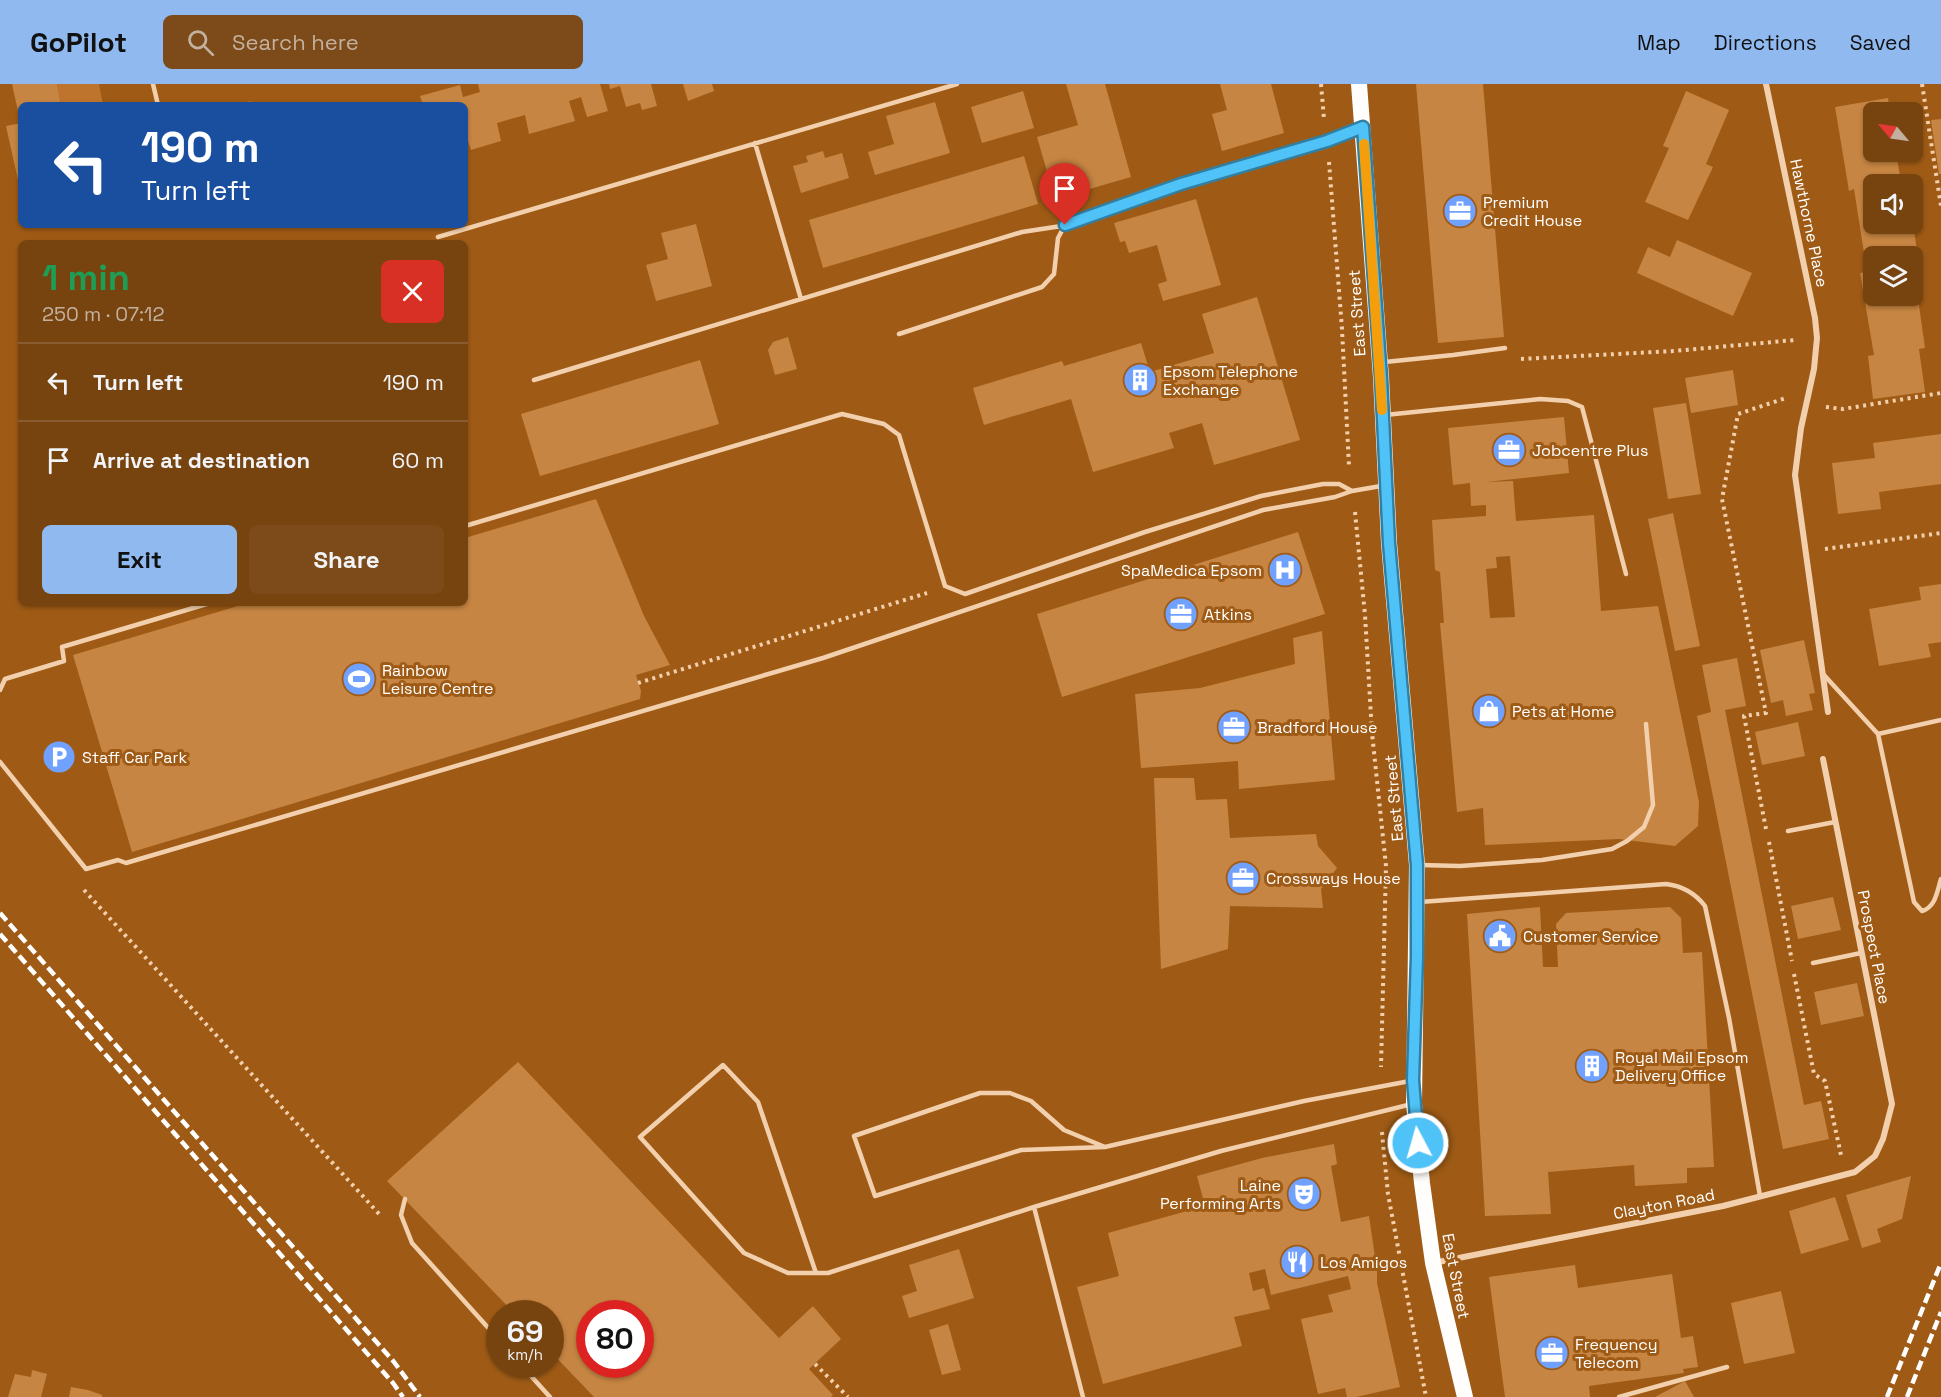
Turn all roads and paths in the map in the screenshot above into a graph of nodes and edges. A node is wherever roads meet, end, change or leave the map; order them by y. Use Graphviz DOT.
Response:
graph roads {
  1 [pos="153,84"];
  2 [pos="957,84"];
  3 [pos="1321,84"];
  4 [pos="1359,84"];
  5 [pos="1766,84"];
  6 [pos="1922,84"];
  7 [pos="157,102"];
  8 [pos="1323,113"];
  9 [pos="1363,127"];
  10 [pos="755,143"];
  11 [pos="1329,166"];
  12 [pos="1941,206"];
  13 [pos="1068,225"];
  14 [pos="438,237"];
  15 [pos="801,299"];
  16 [pos="899,334"];
  17 [pos="1817,338"];
  18 [pos="1505,348"];
  19 [pos="1512,360"];
  20 [pos="1379,363"];
  21 [pos="534,380"];
  22 [pos="1810,391"];
  23 [pos="1941,393"];
  24 [pos="1807,404"];
  25 [pos="1383,415"];
  26 [pos="1349,467"];
  27 [pos="1387,485"];
  28 [pos="1352,491"];
  29 [pos="1356,522"];
  30 [pos="468,525"];
  31 [pos="1941,533"];
  32 [pos="1806,552"];
  33 [pos="1626,574"];
  34 [pos="936,591"];
  35 [pos="200,606"];
  36 [pos="1822,674"];
  37 [pos="638,683"];
  38 [pos="0,690"];
  39 [pos="1828,712"];
  40 [pos="1941,720"];
  41 [pos="1646,724"];
  42 [pos="1878,734"];
  43 [pos="1823,759"];
  44 [pos="0,762"];
  45 [pos="1835,822"];
  46 [pos="1788,831"];
  47 [pos="1417,865"];
  48 [pos="86,869"];
  49 [pos="1941,879"];
  50 [pos="1417,902"];
  51 [pos="1862,953"];
  52 [pos="1813,963"];
  53 [pos="1381,1059"];
  54 [pos="1413,1080"];
  55 [pos="1414,1104"];
  56 [pos="1382,1136"];
  57 [pos="1883,1139"];
  58 [pos="1105,1147"];
  59 [pos="1846,1174"];
  60 [pos="1760,1196"];
  61 [pos="405,1199"];
  62 [pos="1034,1207"];
  63 [pos="412,1243"];
  64 [pos="1433,1263"];
  65 [pos="816,1273"];
  66 [pos="486,1325"];
  67 [pos="815,1364"];
  68 [pos="1727,1367"];
  69 [pos="533,1378"];
  70 [pos="550,1397"];
  71 [pos="848,1397"];
  72 [pos="1083,1397"];
  73 [pos="1426,1397"];
  74 [pos="1465,1397"];
  75 [pos="1619,1397"];
  1 -- 7 [label="lane"];
  2 -- 10 [label="lane"];
  3 -- 8 [label="path"];
  4 -- 9 [label="highway, East Street"];
  5 -- 17 [label="street, Hawthorne Place"];
  6 -- 12 [label="path"];
  9 -- 13 [label="lane"];
  9 -- 20 [label="highway, East Street"];
  10 -- 14 [label="lane"];
  10 -- 15 [label="lane"];
  11 -- 26 [label="path"];
  13 -- 15 [label="lane"];
  13 -- 16 [label="lane"];
  15 -- 21 [label="lane"];
  17 -- 19 [label="path"];
  17 -- 22 [label="street, Hawthorne Place"];
  18 -- 20 [label="lane"];
  20 -- 25 [label="highway, East Street"];
  22 -- 24 [label="street"];
  22 -- 59 [label="path"];
  23 -- 24 [label="path"];
  24 -- 32 [label="street"];
  25 -- 27 [label="highway, East Street"];
  25 -- 33 [label="lane"];
  27 -- 28 [label="lane"];
  27 -- 47 [label="highway, East Street"];
  28 -- 30 [label="lane"];
  28 -- 48 [label="lane"];
  29 -- 53 [label="path"];
  31 -- 32 [label="path"];
  32 -- 36 [label="street"];
  34 -- 37 [label="path"];
  35 -- 38 [label="lane"];
  36 -- 39 [label="street"];
  36 -- 42 [label="lane"];
  40 -- 42 [label="lane"];
  41 -- 47 [label="lane"];
  42 -- 49 [label="lane"];
  43 -- 45 [label="street, Prospect Place"];
  44 -- 48 [label="lane"];
  45 -- 46 [label="lane"];
  45 -- 51 [label="street, Prospect Place"];
  47 -- 50 [label="highway, East Street"];
  48 -- 63 [label="path"];
  50 -- 54 [label="highway, East Street"];
  50 -- 60 [label="lane"];
  51 -- 52 [label="lane"];
  51 -- 57 [label="street, Prospect Place"];
  54 -- 55 [label="highway, East Street"];
  54 -- 58 [label="lane"];
  55 -- 62 [label="lane"];
  55 -- 64 [label="highway, East Street"];
  56 -- 73 [label="path"];
  57 -- 59 [label="street, Clayton Road"];
  58 -- 58 [label="lane"];
  59 -- 60 [label="street, Clayton Road"];
  60 -- 64 [label="street, Clayton Road"];
  61 -- 63 [label="lane"];
  62 -- 65 [label="lane"];
  62 -- 72 [label="lane"];
  63 -- 66 [label="lane"];
  64 -- 74 [label="highway, East Street"];
  65 -- 65 [label="lane"];
  67 -- 71 [label="path"];
  68 -- 75 [label="lane"];
  69 -- 70 [label="lane"];
}
